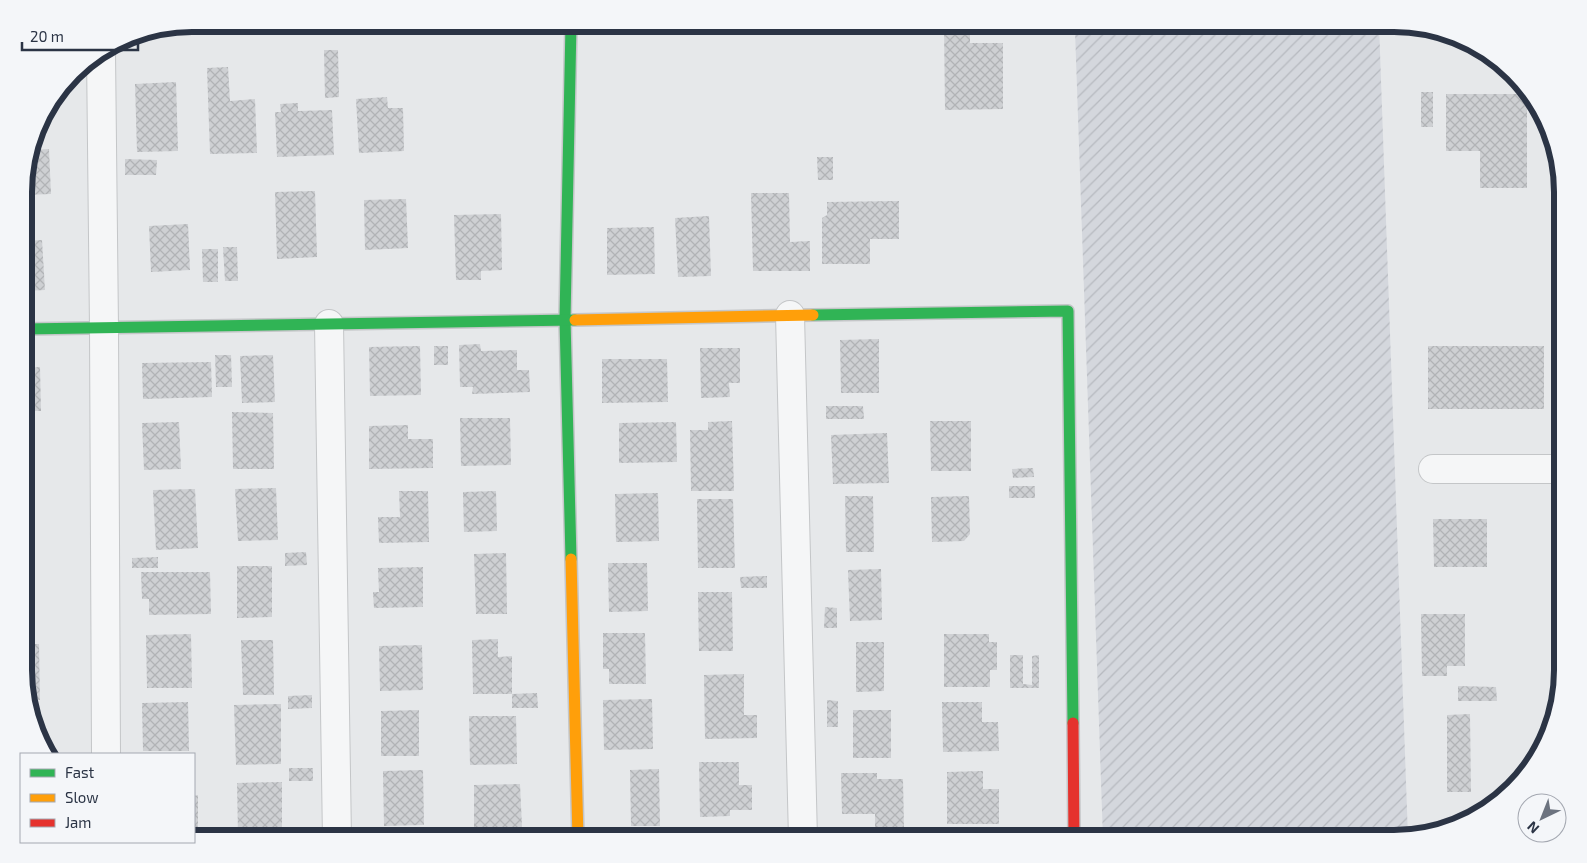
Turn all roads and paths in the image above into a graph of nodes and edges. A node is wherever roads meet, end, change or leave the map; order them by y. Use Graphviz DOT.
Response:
graph roads {
  1 [pos="571,33"];
  2 [pos="101,60"];
  3 [pos="790,316"];
  4 [pos="565,320"];
  5 [pos="329,324"];
  6 [pos="104,328"];
  7 [pos="33,329"];
  8 [pos="1433,468"];
  9 [pos="1554,469"];
  10 [pos="106,753"];
  11 [pos="803,830"];
  12 [pos="1074,830"];
  13 [pos="337,831"];
  14 [pos="578,831"];
  1 -- 4 [label="street"];
  2 -- 6 [label="street"];
  3 -- 4 [label="street"];
  3 -- 11 [label="street"];
  3 -- 12 [label="street"];
  4 -- 5 [label="street"];
  4 -- 14 [label="street"];
  5 -- 6 [label="street"];
  5 -- 13 [label="street"];
  6 -- 7 [label="street"];
  6 -- 10 [label="street"];
  8 -- 9 [label="street"];
}
